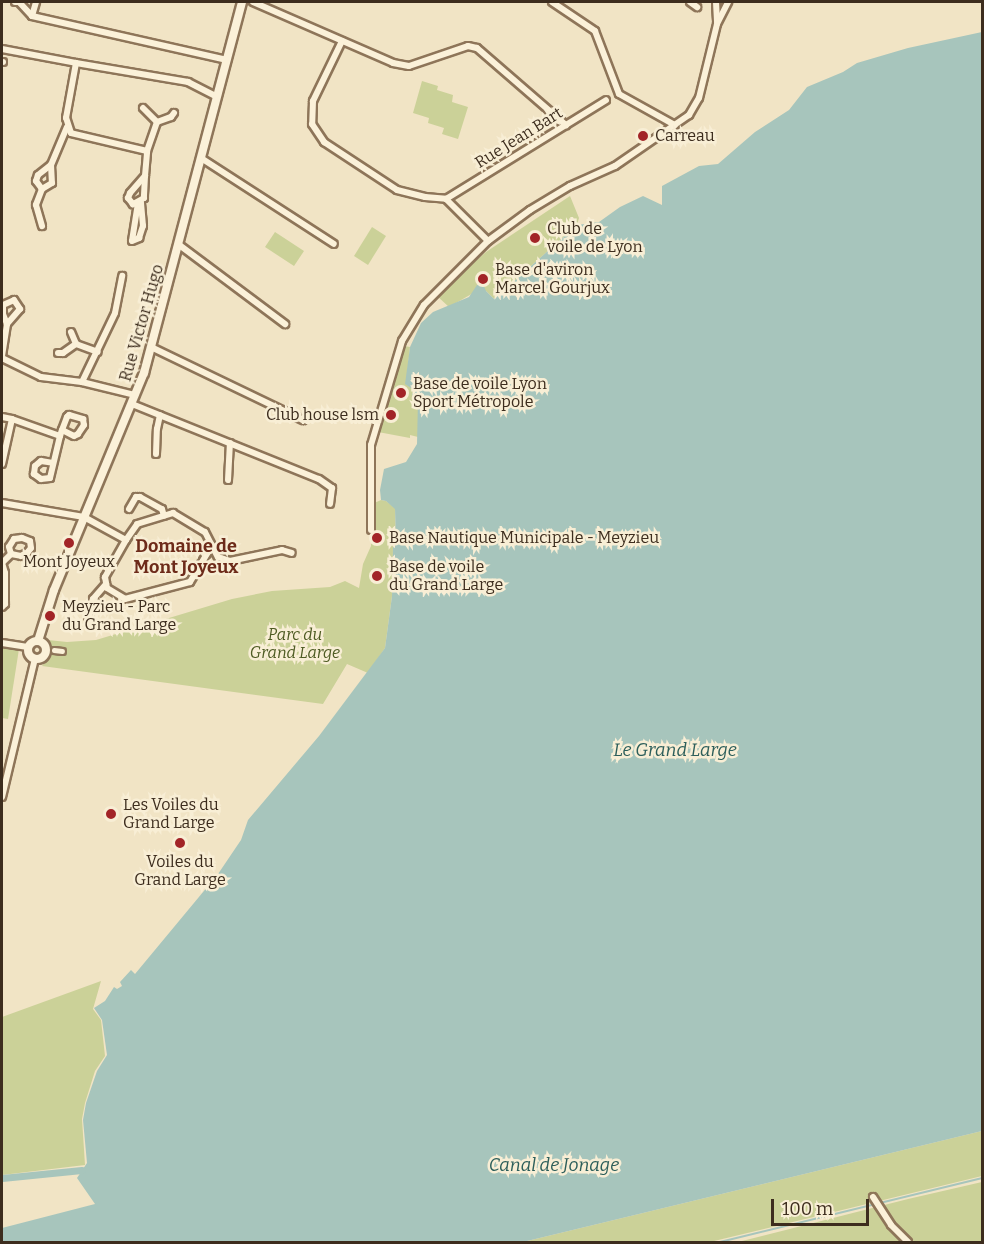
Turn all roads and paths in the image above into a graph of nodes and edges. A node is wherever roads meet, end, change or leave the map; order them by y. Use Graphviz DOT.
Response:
graph roads {
  1 [pos="15,2"];
  2 [pos="36,2"];
  3 [pos="242,2"];
  4 [pos="252,2"];
  5 [pos="552,2"];
  6 [pos="690,2"];
  7 [pos="716,2"];
  8 [pos="728,2"];
  9 [pos="697,7"];
  10 [pos="32,16"];
  11 [pos="717,24"];
  12 [pos="342,40"];
  13 [pos="2,49"];
  14 [pos="227,60"];
  15 [pos="76,63"];
  16 [pos="217,97"];
  17 [pos="606,100"];
  18 [pos="143,108"];
  19 [pos="174,112"];
  20 [pos="157,122"];
  21 [pos="566,125"];
  22 [pos="675,125"];
  23 [pos="67,127"];
  24 [pos="147,151"];
  25 [pos="201,158"];
  26 [pos="51,165"];
  27 [pos="145,176"];
  28 [pos="42,189"];
  29 [pos="446,199"];
  30 [pos="140,202"];
  31 [pos="42,226"];
  32 [pos="488,241"];
  33 [pos="178,244"];
  34 [pos="334,244"];
  35 [pos="122,276"];
  36 [pos="8,324"];
  37 [pos="285,324"];
  38 [pos="71,332"];
  39 [pos="76,344"];
  40 [pos="151,347"];
  41 [pos="58,352"];
  42 [pos="98,352"];
  43 [pos="2,357"];
  44 [pos="82,382"];
  45 [pos="135,395"];
  46 [pos="132,404"];
  47 [pos="160,415"];
  48 [pos="2,417"];
  49 [pos="12,419"];
  50 [pos="303,420"];
  51 [pos="230,443"];
  52 [pos="156,453"];
  53 [pos="53,463"];
  54 [pos="2,464"];
  55 [pos="228,480"];
  56 [pos="2,503"];
  57 [pos="330,504"];
  58 [pos="129,509"];
  59 [pos="164,516"];
  60 [pos="84,518"];
  61 [pos="371,530"];
  62 [pos="126,540"];
  63 [pos="211,547"];
  64 [pos="292,553"];
  65 [pos="11,554"];
  66 [pos="2,563"];
  67 [pos="106,584"];
  68 [pos="3,589"];
  69 [pos="2,607"];
  70 [pos="88,617"];
  71 [pos="38,641"];
  72 [pos="2,643"];
  73 [pos="28,647"];
  74 [pos="54,650"];
  75 [pos="62,651"];
  76 [pos="35,659"];
  77 [pos="2,796"];
  78 [pos="873,1197"];
  79 [pos="908,1242"];
  1 -- 10 [label="street"];
  2 -- 10 [label="street"];
  3 -- 14 [label="street, Rue Victor Hugo"];
  4 -- 12 [label="street"];
  5 -- 22 [label="street"];
  6 -- 9 [label="street"];
  7 -- 11 [label="street"];
  8 -- 11 [label="street"];
  10 -- 14 [label="street"];
  11 -- 22 [label="street"];
  12 -- 21 [label="street"];
  12 -- 29 [label="street"];
  13 -- 15 [label="street"];
  14 -- 16 [label="street, Rue Victor Hugo"];
  15 -- 16 [label="street"];
  15 -- 23 [label="street"];
  16 -- 25 [label="street, Rue Victor Hugo"];
  17 -- 21 [label="street, Rue Jean Bart"];
  18 -- 20 [label="street"];
  19 -- 20 [label="street"];
  20 -- 24 [label="street"];
  21 -- 29 [label="street, Rue Jean Bart"];
  22 -- 32 [label="street"];
  23 -- 24 [label="street"];
  23 -- 26 [label="street"];
  24 -- 27 [label="street"];
  25 -- 33 [label="street, Rue Victor Hugo"];
  25 -- 34 [label="street"];
  26 -- 28 [label="street"];
  26 -- 28 [label="street"];
  27 -- 30 [label="street"];
  27 -- 30 [label="street"];
  28 -- 31 [label="street"];
  29 -- 32 [label="street"];
  30 -- 30 [label="street"];
  32 -- 61 [label="street"];
  33 -- 37 [label="street"];
  33 -- 40 [label="street, Rue Victor Hugo"];
  35 -- 42 [label="street"];
  36 -- 43 [label="street"];
  38 -- 39 [label="street"];
  39 -- 41 [label="street"];
  39 -- 42 [label="street"];
  40 -- 45 [label="street, Rue Victor Hugo"];
  40 -- 50 [label="street"];
  42 -- 44 [label="street"];
  43 -- 44 [label="street"];
  44 -- 45 [label="street"];
  45 -- 46 [label="street, Rue Victor Hugo"];
  46 -- 47 [label="street"];
  46 -- 60 [label="street, Rue Victor Hugo"];
  47 -- 51 [label="street"];
  47 -- 52 [label="street"];
  48 -- 49 [label="street"];
  49 -- 53 [label="street"];
  49 -- 54 [label="street"];
  51 -- 55 [label="street"];
  51 -- 57 [label="street"];
  56 -- 60 [label="street"];
  58 -- 59 [label="street"];
  59 -- 62 [label="street"];
  59 -- 63 [label="street"];
  60 -- 62 [label="street"];
  60 -- 71 [label="street, Rue Victor Hugo"];
  62 -- 67 [label="street"];
  63 -- 64 [label="street"];
  63 -- 67 [label="street"];
  65 -- 66 [label="street"];
  66 -- 68 [label="street"];
  67 -- 70 [label="street"];
  68 -- 69 [label="street"];
  71 -- 73 [label="street"];
  71 -- 76 [label="street"];
  72 -- 73 [label="street"];
  73 -- 76 [label="street"];
  74 -- 75 [label="street"];
  76 -- 77 [label="street"];
  78 -- 79 [label="street"];
}
